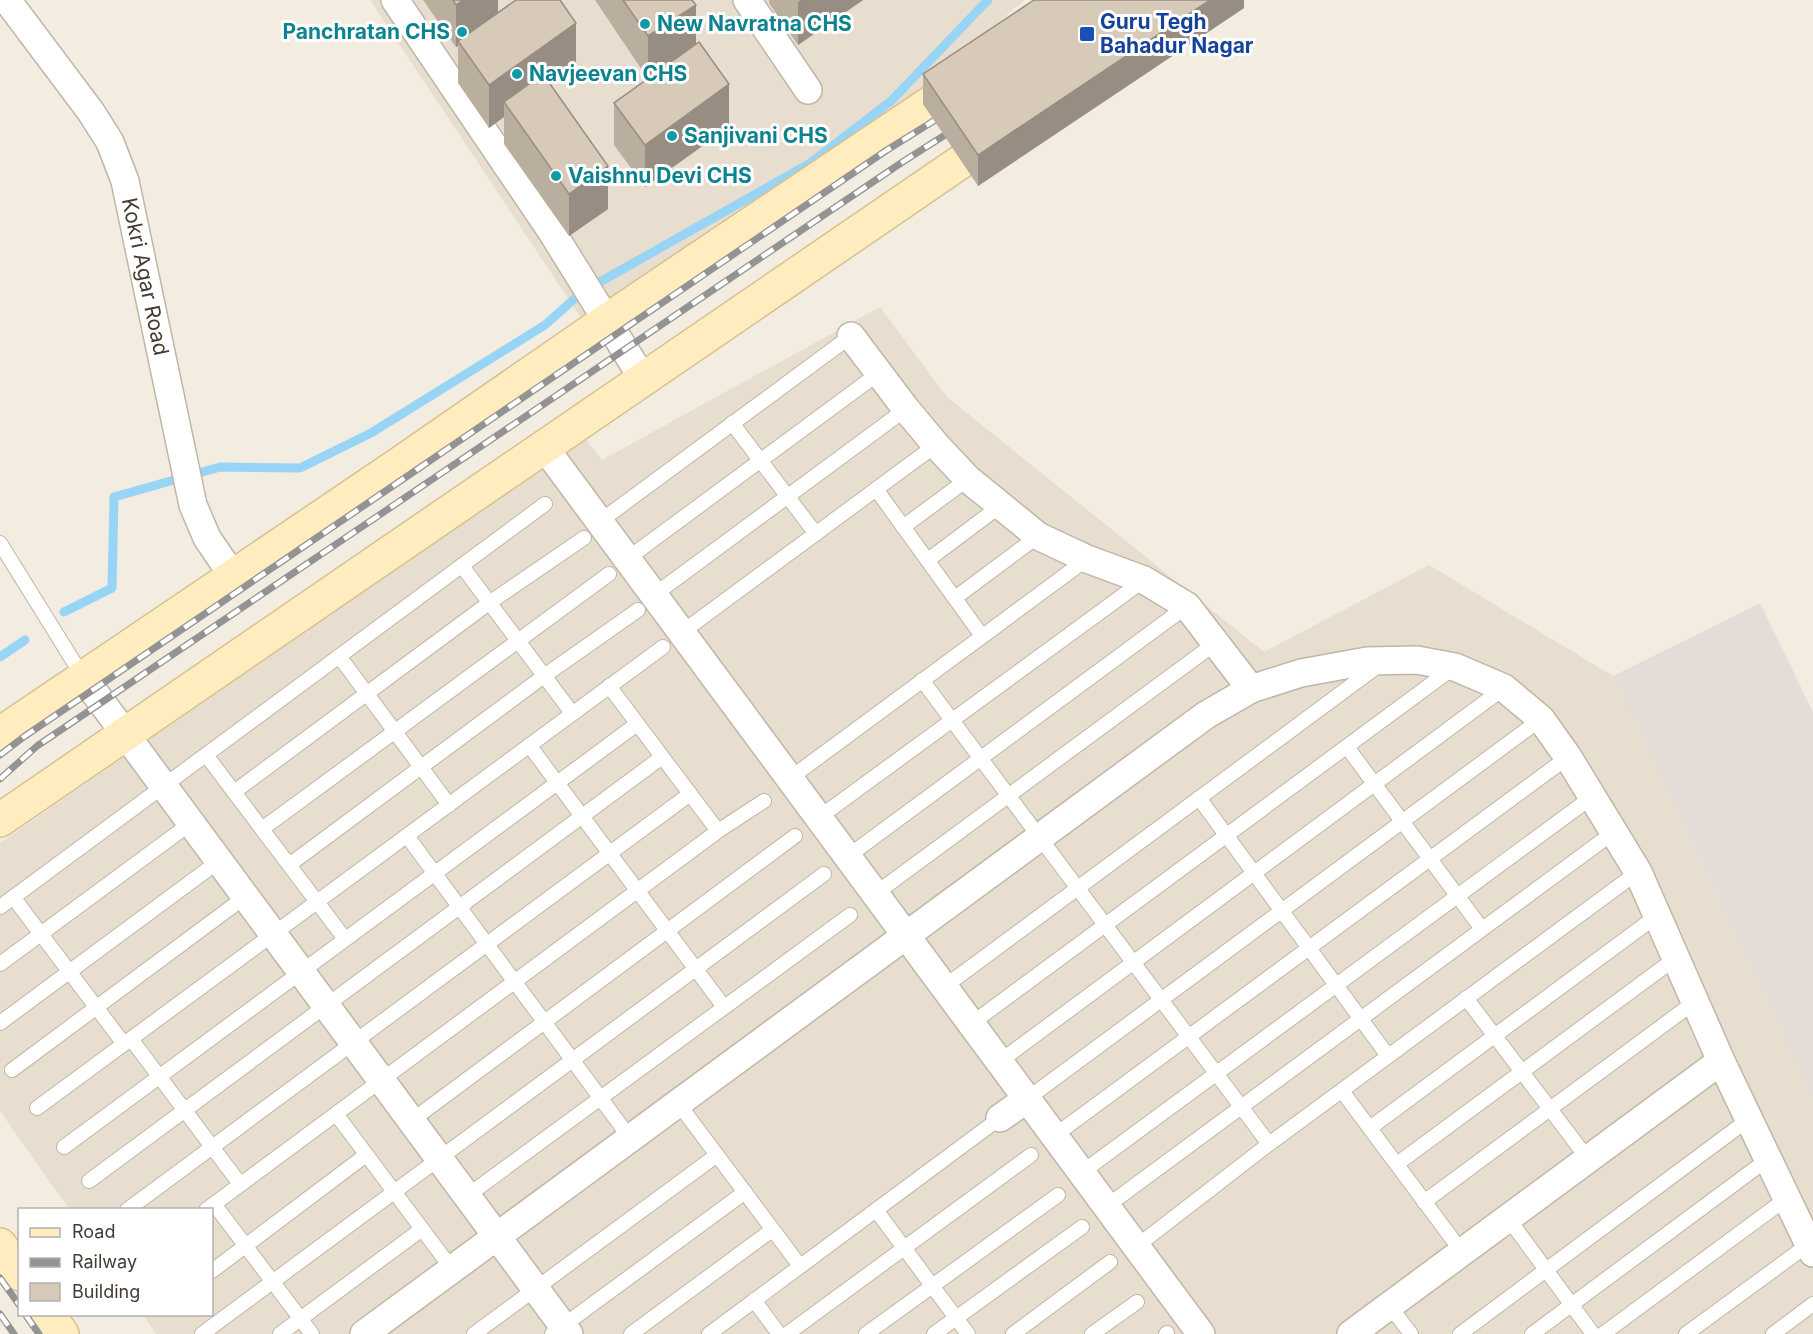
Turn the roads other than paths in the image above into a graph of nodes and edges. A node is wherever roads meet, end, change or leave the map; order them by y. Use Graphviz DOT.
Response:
graph roads {
  1 [pos="7,0"];
  2 [pos="395,0"];
  3 [pos="747,0"];
  4 [pos="986,66"];
  5 [pos="808,90"];
  6 [pos="1022,120"];
  7 [pos="601,313"];
  8 [pos="851,336"];
  9 [pos="879,373"];
  10 [pos="643,380"];
  11 [pos="906,409"];
  12 [pos="732,423"];
  13 [pos="936,445"];
  14 [pos="545,448"];
  15 [pos="760,461"];
  16 [pos="968,479"];
  17 [pos="876,489"];
  18 [pos="788,496"];
  19 [pos="544,504"];
  20 [pos="1000,507"];
  21 [pos="903,526"];
  22 [pos="592,530"];
  23 [pos="816,534"];
  24 [pos="1038,536"];
  25 [pos="0,543"];
  26 [pos="1087,559"];
  27 [pos="928,560"];
  28 [pos="462,566"];
  29 [pos="618,567"];
  30 [pos="233,576"];
  31 [pos="1144,580"];
  32 [pos="955,598"];
  33 [pos="489,603"];
  34 [pos="646,603"];
  35 [pos="1187,606"];
  36 [pos="982,636"];
  37 [pos="518,640"];
  38 [pos="672,640"];
  39 [pos="1216,642"];
  40 [pos="339,656"];
  41 [pos="1385,661"];
  42 [pos="1455,667"];
  43 [pos="544,676"];
  44 [pos="83,677"];
  45 [pos="922,680"];
  46 [pos="609,686"];
  47 [pos="1504,688"];
  48 [pos="1251,689"];
  49 [pos="367,693"];
  50 [pos="572,713"];
  51 [pos="1541,719"];
  52 [pos="952,721"];
  53 [pos="637,724"];
  54 [pos="395,731"];
  55 [pos="0,734"];
  56 [pos="125,734"];
  57 [pos="529,746"];
  58 [pos="1347,747"];
  59 [pos="206,754"];
  60 [pos="662,756"];
  61 [pos="1568,757"];
  62 [pos="980,758"];
  63 [pos="422,767"];
  64 [pos="789,779"];
  65 [pos="557,783"];
  66 [pos="1375,785"];
  67 [pos="163,786"];
  68 [pos="234,792"];
  69 [pos="690,794"];
  70 [pos="1008,796"];
  71 [pos="1592,797"];
  72 [pos="1198,798"];
  73 [pos="764,801"];
  74 [pos="449,805"];
  75 [pos="581,816"];
  76 [pos="817,819"];
  77 [pos="0,820"];
  78 [pos="1402,822"];
  79 [pos="191,824"];
  80 [pos="262,829"];
  81 [pos="718,831"];
  82 [pos="1614,832"];
  83 [pos="407,836"];
  84 [pos="795,836"];
  85 [pos="1226,836"];
  86 [pos="1040,837"];
  87 [pos="609,853"];
  88 [pos="847,857"];
  89 [pos="1430,859"];
  90 [pos="219,861"];
  91 [pos="289,865"];
  92 [pos="1638,872"];
  93 [pos="434,873"];
  94 [pos="824,874"];
  95 [pos="1254,874"];
  96 [pos="1077,888"];
  97 [pos="637,891"];
  98 [pos="875,894"];
  99 [pos="13,897"];
  100 [pos="245,897"];
  101 [pos="1457,897"];
  102 [pos="317,902"];
  103 [pos="459,906"];
  104 [pos="0,907"];
  105 [pos="1281,910"];
  106 [pos="850,915"];
  107 [pos="1658,915"];
  108 [pos="1105,925"];
  109 [pos="1482,929"];
  110 [pos="668,932"];
  111 [pos="41,934"];
  112 [pos="273,935"];
  113 [pos="906,936"];
  114 [pos="345,939"];
  115 [pos="487,944"];
  116 [pos="1309,948"];
  117 [pos="1676,958"];
  118 [pos="1133,963"];
  119 [pos="0,964"];
  120 [pos="696,969"];
  121 [pos="69,971"];
  122 [pos="301,972"];
  123 [pos="514,982"];
  124 [pos="1337,986"];
  125 [pos="944,987"];
  126 [pos="1466,999"];
  127 [pos="1161,1000"];
  128 [pos="1696,1002"];
  129 [pos="326,1005"];
  130 [pos="724,1006"];
  131 [pos="97,1007"];
  132 [pos="1361,1019"];
  133 [pos="0,1023"];
  134 [pos="545,1023"];
  135 [pos="971,1024"];
  136 [pos="1495,1036"];
  137 [pos="1189,1037"];
  138 [pos="128,1041"];
  139 [pos="353,1043"];
  140 [pos="1388,1056"];
  141 [pos="572,1060"];
  142 [pos="1722,1061"];
  143 [pos="999,1062"];
  144 [pos="12,1070"];
  145 [pos="1522,1072"];
  146 [pos="1217,1075"];
  147 [pos="160,1076"];
  148 [pos="381,1080"];
  149 [pos="1342,1090"];
  150 [pos="600,1098"];
  151 [pos="1027,1099"];
  152 [pos="678,1103"];
  153 [pos="1241,1107"];
  154 [pos="37,1108"];
  155 [pos="1550,1109"];
  156 [pos="185,1110"];
  157 [pos="336,1114"];
  158 [pos="1000,1118"];
  159 [pos="1749,1119"];
  160 [pos="411,1121"];
  161 [pos="1370,1128"];
  162 [pos="1054,1136"];
  163 [pos="630,1138"];
  164 [pos="1269,1144"];
  165 [pos="64,1147"];
  166 [pos="212,1147"];
  167 [pos="366,1155"];
  168 [pos="717,1155"];
  169 [pos="1031,1155"];
  170 [pos="439,1158"];
  171 [pos="1588,1159"];
  172 [pos="1768,1159"];
  173 [pos="1397,1164"];
  174 [pos="1081,1173"];
  175 [pos="89,1181"];
  176 [pos="240,1184"];
  177 [pos="394,1192"];
  178 [pos="745,1192"];
  179 [pos="1058,1195"];
  180 [pos="467,1196"];
  181 [pos="1786,1198"];
  182 [pos="1424,1202"];
  183 [pos="1107,1206"];
  184 [pos="210,1207"];
  185 [pos="128,1208"];
  186 [pos="213,1210"];
  187 [pos="876,1210"];
  188 [pos="1508,1218"];
  189 [pos="1082,1227"];
  190 [pos="422,1229"];
  191 [pos="772,1230"];
  192 [pos="497,1236"];
  193 [pos="0,1245"];
  194 [pos="245,1245"];
  195 [pos="1137,1246"];
  196 [pos="904,1247"];
  197 [pos="1811,1248"];
  198 [pos="1462,1252"];
  199 [pos="1110,1262"];
  200 [pos="800,1266"];
  201 [pos="452,1269"];
  202 [pos="213,1270"];
  203 [pos="1546,1270"];
  204 [pos="18,1271"];
  205 [pos="273,1282"];
  206 [pos="932,1285"];
  207 [pos="535,1289"];
  208 [pos="754,1300"];
  209 [pos="1137,1302"];
  210 [pos="1813,1304"];
  211 [pos="1389,1305"];
  212 [pos="1572,1305"];
  213 [pos="49,1316"];
  214 [pos="956,1318"];
  215 [pos="301,1319"];
  216 [pos="562,1331"];
  217 [pos="62,1334"];
  218 [pos="202,1334"];
  219 [pos="280,1334"];
  220 [pos="312,1334"];
  221 [pos="364,1334"];
  222 [pos="474,1334"];
  223 [pos="631,1334"];
  224 [pos="709,1334"];
  225 [pos="779,1334"];
  226 [pos="787,1334"];
  227 [pos="866,1334"];
  228 [pos="934,1334"];
  229 [pos="968,1334"];
  230 [pos="1013,1334"];
  231 [pos="1092,1334"];
  232 [pos="1201,1334"];
  233 [pos="1351,1334"];
  234 [pos="1411,1334"];
  235 [pos="1460,1334"];
  236 [pos="1532,1334"];
  237 [pos="1593,1334"];
  238 [pos="1603,1334"];
  239 [pos="1686,1334"];
  240 [pos="1773,1334"];
  1 -- 30 [label="street, Kokri Agar Road"];
  2 -- 7 [label="street"];
  3 -- 5 [label="street"];
  4 -- 7 [label="main road"];
  6 -- 10 [label="main road"];
  7 -- 10 [label="street"];
  7 -- 30 [label="main road"];
  8 -- 9 [label="street"];
  8 -- 12 [label="lane"];
  9 -- 11 [label="street"];
  9 -- 15 [label="lane"];
  10 -- 14 [label="main road"];
  11 -- 13 [label="street"];
  11 -- 18 [label="lane"];
  12 -- 15 [label="lane"];
  12 -- 22 [label="lane"];
  13 -- 16 [label="street"];
  13 -- 17 [label="lane"];
  14 -- 22 [label="street"];
  14 -- 56 [label="main road"];
  15 -- 18 [label="lane"];
  15 -- 29 [label="lane"];
  16 -- 20 [label="street"];
  16 -- 21 [label="lane"];
  17 -- 21 [label="lane"];
  17 -- 23 [label="lane"];
  18 -- 23 [label="lane"];
  18 -- 34 [label="lane"];
  19 -- 28 [label="lane"];
  20 -- 24 [label="street"];
  20 -- 27 [label="lane"];
  21 -- 27 [label="lane"];
  22 -- 29 [label="street"];
  22 -- 33 [label="lane"];
  23 -- 38 [label="lane"];
  24 -- 26 [label="street"];
  24 -- 32 [label="lane"];
  25 -- 44 [label="lane"];
  26 -- 31 [label="street"];
  26 -- 36 [label="lane"];
  27 -- 32 [label="lane"];
  28 -- 33 [label="lane"];
  28 -- 40 [label="lane"];
  29 -- 34 [label="street"];
  29 -- 37 [label="lane"];
  30 -- 44 [label="main road"];
  31 -- 35 [label="street"];
  31 -- 52 [label="lane"];
  32 -- 36 [label="lane"];
  33 -- 37 [label="lane"];
  33 -- 49 [label="lane"];
  34 -- 38 [label="street"];
  34 -- 43 [label="lane"];
  35 -- 39 [label="street"];
  35 -- 62 [label="lane"];
  36 -- 45 [label="lane"];
  37 -- 43 [label="lane"];
  37 -- 54 [label="lane"];
  38 -- 46 [label="lane"];
  38 -- 64 [label="street"];
  39 -- 48 [label="street"];
  39 -- 70 [label="lane"];
  40 -- 49 [label="lane"];
  40 -- 59 [label="lane"];
  41 -- 42 [label="street"];
  41 -- 48 [label="street"];
  41 -- 72 [label="lane"];
  42 -- 47 [label="street"];
  42 -- 58 [label="lane"];
  43 -- 50 [label="lane"];
  43 -- 63 [label="lane"];
  44 -- 55 [label="main road"];
  44 -- 56 [label="street"];
  45 -- 52 [label="lane"];
  45 -- 64 [label="lane"];
  46 -- 50 [label="lane"];
  46 -- 53 [label="lane"];
  47 -- 51 [label="street"];
  47 -- 66 [label="lane"];
  48 -- 86 [label="street"];
  49 -- 54 [label="lane"];
  49 -- 68 [label="lane"];
  50 -- 57 [label="lane"];
  51 -- 61 [label="street"];
  51 -- 78 [label="lane"];
  52 -- 62 [label="lane"];
  52 -- 76 [label="lane"];
  53 -- 60 [label="lane"];
  53 -- 65 [label="lane"];
  54 -- 63 [label="lane"];
  54 -- 80 [label="lane"];
  56 -- 67 [label="street"];
  56 -- 77 [label="main road"];
  57 -- 65 [label="lane"];
  57 -- 74 [label="lane"];
  58 -- 66 [label="lane"];
  58 -- 85 [label="lane"];
  59 -- 67 [label="lane"];
  59 -- 68 [label="lane"];
  60 -- 69 [label="lane"];
  60 -- 75 [label="lane"];
  61 -- 71 [label="street"];
  61 -- 89 [label="lane"];
  62 -- 70 [label="lane"];
  62 -- 88 [label="lane"];
  63 -- 74 [label="lane"];
  63 -- 91 [label="lane"];
  64 -- 76 [label="street"];
  65 -- 75 [label="lane"];
  65 -- 93 [label="lane"];
  66 -- 78 [label="lane"];
  66 -- 95 [label="lane"];
  67 -- 79 [label="street"];
  67 -- 99 [label="lane"];
  68 -- 80 [label="lane"];
  69 -- 81 [label="lane"];
  69 -- 87 [label="lane"];
  70 -- 86 [label="lane"];
  70 -- 98 [label="lane"];
  71 -- 82 [label="street"];
  71 -- 101 [label="lane"];
  72 -- 85 [label="lane"];
  72 -- 96 [label="lane"];
  73 -- 81 [label="lane"];
  74 -- 83 [label="lane"];
  75 -- 87 [label="lane"];
  75 -- 103 [label="lane"];
  76 -- 88 [label="street"];
  78 -- 89 [label="lane"];
  78 -- 105 [label="lane"];
  79 -- 90 [label="street"];
  79 -- 111 [label="lane"];
  80 -- 91 [label="lane"];
  81 -- 97 [label="lane"];
  82 -- 92 [label="street"];
  82 -- 109 [label="lane"];
  83 -- 93 [label="lane"];
  83 -- 102 [label="lane"];
  84 -- 110 [label="lane"];
  85 -- 95 [label="lane"];
  85 -- 108 [label="lane"];
  86 -- 96 [label="lane"];
  86 -- 113 [label="street"];
  87 -- 97 [label="lane"];
  87 -- 115 [label="lane"];
  88 -- 98 [label="street"];
  89 -- 101 [label="lane"];
  89 -- 116 [label="lane"];
  90 -- 100 [label="street"];
  90 -- 121 [label="lane"];
  91 -- 102 [label="lane"];
  92 -- 107 [label="street"];
  92 -- 126 [label="lane"];
  93 -- 103 [label="lane"];
  93 -- 114 [label="lane"];
  94 -- 120 [label="lane"];
  95 -- 105 [label="lane"];
  95 -- 118 [label="lane"];
  96 -- 108 [label="lane"];
  96 -- 125 [label="lane"];
  97 -- 110 [label="lane"];
  97 -- 123 [label="lane"];
  98 -- 113 [label="street"];
  99 -- 104 [label="lane"];
  99 -- 111 [label="lane"];
  100 -- 112 [label="street"];
  100 -- 131 [label="lane"];
  101 -- 109 [label="lane"];
  101 -- 124 [label="lane"];
  102 -- 112 [label="lane"];
  102 -- 114 [label="lane"];
  103 -- 115 [label="lane"];
  103 -- 129 [label="lane"];
  105 -- 116 [label="lane"];
  105 -- 127 [label="lane"];
  106 -- 130 [label="lane"];
  107 -- 117 [label="street"];
  107 -- 136 [label="lane"];
  108 -- 118 [label="lane"];
  108 -- 135 [label="lane"];
  109 -- 132 [label="lane"];
  110 -- 120 [label="lane"];
  110 -- 134 [label="lane"];
  111 -- 119 [label="lane"];
  111 -- 121 [label="lane"];
  112 -- 122 [label="street"];
  112 -- 138 [label="lane"];
  113 -- 125 [label="street"];
  113 -- 152 [label="street"];
  114 -- 122 [label="lane"];
  115 -- 123 [label="lane"];
  115 -- 139 [label="lane"];
  116 -- 124 [label="lane"];
  116 -- 137 [label="lane"];
  117 -- 128 [label="street"];
  117 -- 145 [label="lane"];
  118 -- 127 [label="lane"];
  118 -- 143 [label="lane"];
  120 -- 130 [label="lane"];
  120 -- 141 [label="lane"];
  121 -- 131 [label="lane"];
  121 -- 133 [label="lane"];
  122 -- 129 [label="street"];
  122 -- 147 [label="lane"];
  123 -- 134 [label="lane"];
  123 -- 148 [label="lane"];
  124 -- 132 [label="lane"];
  124 -- 146 [label="lane"];
  125 -- 135 [label="street"];
  126 -- 136 [label="lane"];
  126 -- 140 [label="lane"];
  127 -- 137 [label="lane"];
  127 -- 151 [label="lane"];
  128 -- 142 [label="street"];
  128 -- 155 [label="lane"];
  129 -- 139 [label="street"];
  129 -- 156 [label="lane"];
  130 -- 150 [label="lane"];
  131 -- 138 [label="lane"];
  131 -- 144 [label="lane"];
  132 -- 140 [label="lane"];
  132 -- 153 [label="lane"];
  134 -- 141 [label="lane"];
  134 -- 160 [label="lane"];
  135 -- 143 [label="street"];
  136 -- 145 [label="lane"];
  136 -- 161 [label="lane"];
  137 -- 146 [label="lane"];
  137 -- 162 [label="lane"];
  138 -- 147 [label="lane"];
  138 -- 154 [label="lane"];
  139 -- 148 [label="street"];
  139 -- 166 [label="lane"];
  140 -- 149 [label="lane"];
  141 -- 150 [label="lane"];
  141 -- 170 [label="lane"];
  142 -- 159 [label="street"];
  142 -- 171 [label="street"];
  143 -- 151 [label="street"];
  145 -- 155 [label="lane"];
  145 -- 173 [label="lane"];
  146 -- 153 [label="lane"];
  146 -- 174 [label="lane"];
  147 -- 156 [label="lane"];
  147 -- 165 [label="lane"];
  148 -- 157 [label="lane"];
  148 -- 160 [label="street"];
  149 -- 161 [label="lane"];
  149 -- 164 [label="lane"];
  150 -- 163 [label="lane"];
  150 -- 180 [label="lane"];
  151 -- 158 [label="street"];
  151 -- 162 [label="street"];
  152 -- 163 [label="street"];
  152 -- 168 [label="lane"];
  153 -- 164 [label="lane"];
  153 -- 183 [label="lane"];
  155 -- 171 [label="lane"];
  155 -- 182 [label="lane"];
  156 -- 166 [label="lane"];
  156 -- 175 [label="lane"];
  157 -- 167 [label="lane"];
  157 -- 176 [label="lane"];
  158 -- 187 [label="lane"];
  159 -- 172 [label="street"];
  159 -- 203 [label="lane"];
  160 -- 170 [label="street"];
  161 -- 173 [label="lane"];
  162 -- 174 [label="street"];
  163 -- 192 [label="street"];
  164 -- 195 [label="lane"];
  166 -- 176 [label="lane"];
  166 -- 185 [label="lane"];
  167 -- 177 [label="lane"];
  167 -- 194 [label="lane"];
  168 -- 178 [label="lane"];
  168 -- 207 [label="lane"];
  169 -- 196 [label="lane"];
  170 -- 177 [label="lane"];
  170 -- 180 [label="street"];
  171 -- 188 [label="street"];
  172 -- 181 [label="street"];
  172 -- 212 [label="lane"];
  173 -- 182 [label="lane"];
  174 -- 183 [label="street"];
  176 -- 184 [label="lane"];
  177 -- 190 [label="lane"];
  177 -- 205 [label="lane"];
  178 -- 191 [label="lane"];
  178 -- 216 [label="lane"];
  179 -- 206 [label="lane"];
  180 -- 192 [label="street"];
  181 -- 197 [label="street"];
  181 -- 238 [label="lane"];
  182 -- 198 [label="lane"];
  183 -- 195 [label="street"];
  186 -- 194 [label="lane"];
  187 -- 196 [label="lane"];
  187 -- 200 [label="lane"];
  188 -- 198 [label="street"];
  188 -- 203 [label="lane"];
  189 -- 214 [label="lane"];
  190 -- 201 [label="lane"];
  190 -- 215 [label="lane"];
  191 -- 200 [label="lane"];
  191 -- 223 [label="lane"];
  192 -- 201 [label="street"];
  192 -- 207 [label="street"];
  193 -- 204 [label="main road"];
  194 -- 202 [label="lane"];
  194 -- 205 [label="lane"];
  195 -- 232 [label="street"];
  196 -- 206 [label="lane"];
  196 -- 226 [label="lane"];
  197 -- 239 [label="lane"];
  198 -- 211 [label="street"];
  199 -- 230 [label="lane"];
  200 -- 208 [label="lane"];
  201 -- 221 [label="street"];
  203 -- 212 [label="lane"];
  203 -- 235 [label="lane"];
  205 -- 215 [label="lane"];
  205 -- 218 [label="lane"];
  206 -- 214 [label="lane"];
  206 -- 227 [label="lane"];
  207 -- 216 [label="street"];
  207 -- 222 [label="lane"];
  208 -- 224 [label="lane"];
  208 -- 225 [label="lane"];
  209 -- 231 [label="lane"];
  210 -- 240 [label="lane"];
  211 -- 233 [label="street"];
  211 -- 234 [label="lane"];
  212 -- 236 [label="lane"];
  212 -- 237 [label="lane"];
  213 -- 217 [label="main road"];
  214 -- 228 [label="lane"];
  214 -- 229 [label="lane"];
  215 -- 219 [label="lane"];
  215 -- 220 [label="lane"];
}
